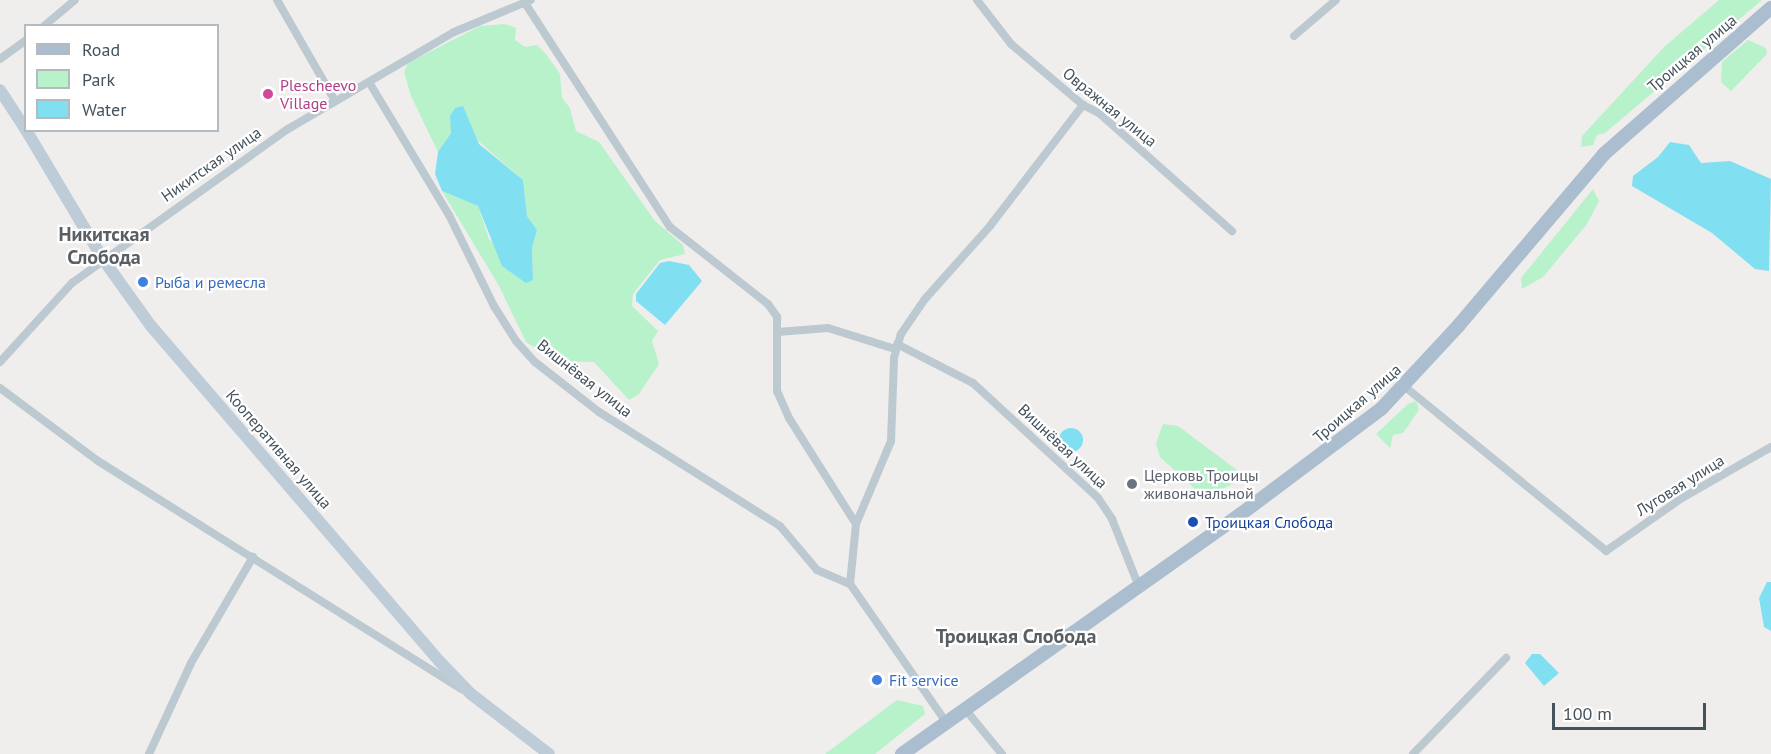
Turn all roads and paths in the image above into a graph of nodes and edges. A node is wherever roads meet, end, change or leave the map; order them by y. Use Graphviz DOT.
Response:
graph roads {
  1 [pos="75,0"];
  2 [pos="277,0"];
  3 [pos="977,0"];
  4 [pos="1336,0"];
  5 [pos="528,2"];
  6 [pos="1771,8"];
  7 [pos="46,24"];
  8 [pos="1294,36"];
  9 [pos="24,41"];
  10 [pos="0,59"];
  11 [pos="369,82"];
  12 [pos="0,90"];
  13 [pos="335,101"];
  14 [pos="1083,105"];
  15 [pos="23,127"];
  16 [pos="26,132"];
  17 [pos="1232,231"];
  18 [pos="103,259"];
  19 [pos="778,332"];
  20 [pos="896,347"];
  21 [pos="0,362"];
  22 [pos="1404,386"];
  23 [pos="0,388"];
  24 [pos="1771,447"];
  25 [pos="856,524"];
  26 [pos="253,558"];
  27 [pos="850,584"];
  28 [pos="1139,587"];
  29 [pos="1506,658"];
  30 [pos="471,694"];
  31 [pos="965,709"];
  32 [pos="946,722"];
  33 [pos="149,754"];
  34 [pos="549,754"];
  35 [pos="902,754"];
  36 [pos="1002,754"];
  37 [pos="1413,754"];
  1 -- 7 [label="street"];
  2 -- 13 [label="street"];
  3 -- 14 [label="street, Овражная улица"];
  4 -- 8 [label="street"];
  5 -- 11 [label="street, Никитская улица"];
  5 -- 19 [label="street"];
  6 -- 22 [label="main road, Троицкая улица"];
  9 -- 10 [label="street"];
  11 -- 13 [label="street, Никитская улица"];
  11 -- 27 [label="street, Вишнёвая улица"];
  12 -- 15 [label="street, Кооперативная улица"];
  13 -- 18 [label="street, Никитская улица"];
  14 -- 17 [label="street, Овражная улица"];
  14 -- 20 [label="street"];
  16 -- 18 [label="street, Кооперативная улица"];
  18 -- 21 [label="street, Никитская улица"];
  18 -- 30 [label="street, Кооперативная улица"];
  19 -- 20 [label="street, Вишнёвая улица"];
  19 -- 25 [label="street"];
  20 -- 25 [label="street"];
  20 -- 28 [label="street, Вишнёвая улица"];
  22 -- 24 [label="street, Луговая улица"];
  22 -- 28 [label="main road, Троицкая улица"];
  23 -- 26 [label="street"];
  25 -- 27 [label="street"];
  26 -- 30 [label="street"];
  26 -- 33 [label="street"];
  27 -- 32 [label="street"];
  28 -- 31 [label="main road, Троицкая улица"];
  29 -- 37 [label="street"];
  30 -- 34 [label="street, Кооперативная улица"];
  31 -- 32 [label="main road, Троицкая улица"];
  31 -- 36 [label="street"];
  32 -- 35 [label="main road, Троицкая улица"];
}
